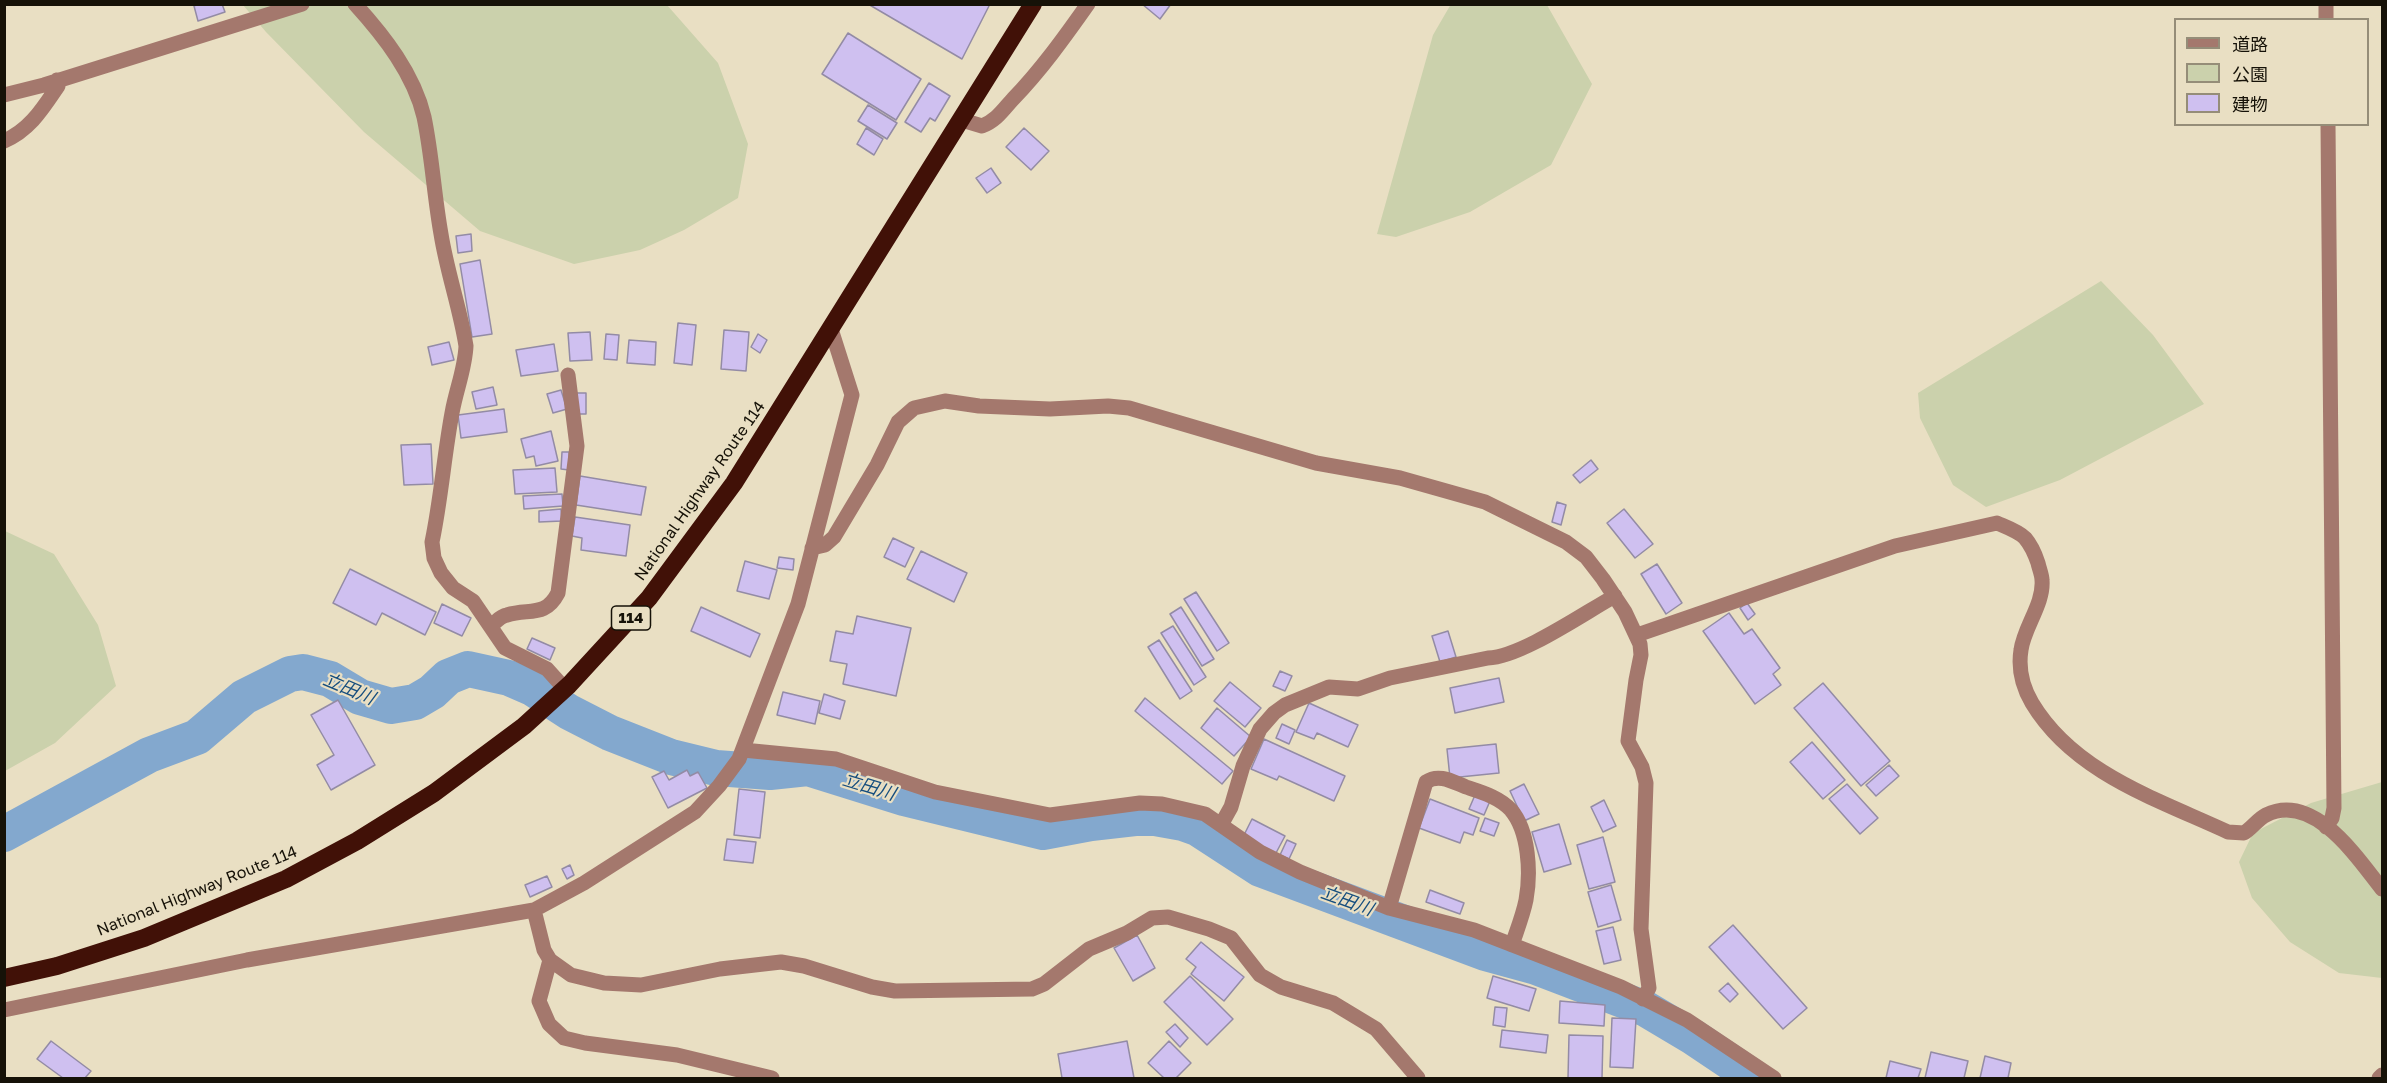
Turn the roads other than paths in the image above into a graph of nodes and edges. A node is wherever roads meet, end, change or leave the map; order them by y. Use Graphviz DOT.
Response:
graph roads {
  1 [pos="302,4"];
  2 [pos="355,4"];
  3 [pos="1033,4"];
  4 [pos="1088,4"];
  5 [pos="57,80"];
  6 [pos="4,95"];
  7 [pos="962,120"];
  8 [pos="2328,126"];
  9 [pos="4,141"];
  10 [pos="831,329"];
  11 [pos="568,375"];
  12 [pos="812,548"];
  13 [pos="1615,596"];
  14 [pos="491,626"];
  15 [pos="1637,635"];
  16 [pos="566,688"];
  17 [pos="743,750"];
  18 [pos="1221,825"];
  19 [pos="2326,827"];
  20 [pos="2382,889"];
  21 [pos="1389,908"];
  22 [pos="534,910"];
  23 [pos="1512,945"];
  24 [pos="550,960"];
  25 [pos="4,978"];
  26 [pos="1643,999"];
  27 [pos="4,1010"];
  28 [pos="2382,1075"];
  29 [pos="772,1078"];
  30 [pos="1418,1078"];
  31 [pos="1774,1078"];
  32 [pos="2379,1078"];
  1 -- 5 [label="street"];
  2 -- 14 [label="street"];
  3 -- 7 [label="highway, National Highway Route 114 / 114"];
  4 -- 7 [label="street"];
  5 -- 6 [label="street"];
  5 -- 9 [label="street"];
  7 -- 10 [label="highway, National Highway Route 114 / 114"];
  8 -- 19 [label="street"];
  10 -- 12 [label="street"];
  10 -- 16 [label="highway, National Highway Route 114 / 114"];
  11 -- 14 [label="street"];
  12 -- 13 [label="street"];
  12 -- 17 [label="street"];
  13 -- 15 [label="street"];
  13 -- 18 [label="street"];
  14 -- 16 [label="street"];
  15 -- 19 [label="street"];
  15 -- 26 [label="street"];
  16 -- 25 [label="highway, National Highway Route 114 / 114"];
  17 -- 18 [label="street"];
  17 -- 22 [label="street"];
  18 -- 21 [label="street"];
  19 -- 20 [label="street"];
  21 -- 23 [label="street"];
  21 -- 23 [label="street"];
  22 -- 24 [label="street"];
  22 -- 27 [label="street"];
  23 -- 26 [label="street"];
  24 -- 29 [label="street"];
  24 -- 30 [label="street"];
  26 -- 31 [label="street"];
  28 -- 32 [label="street"];
}
